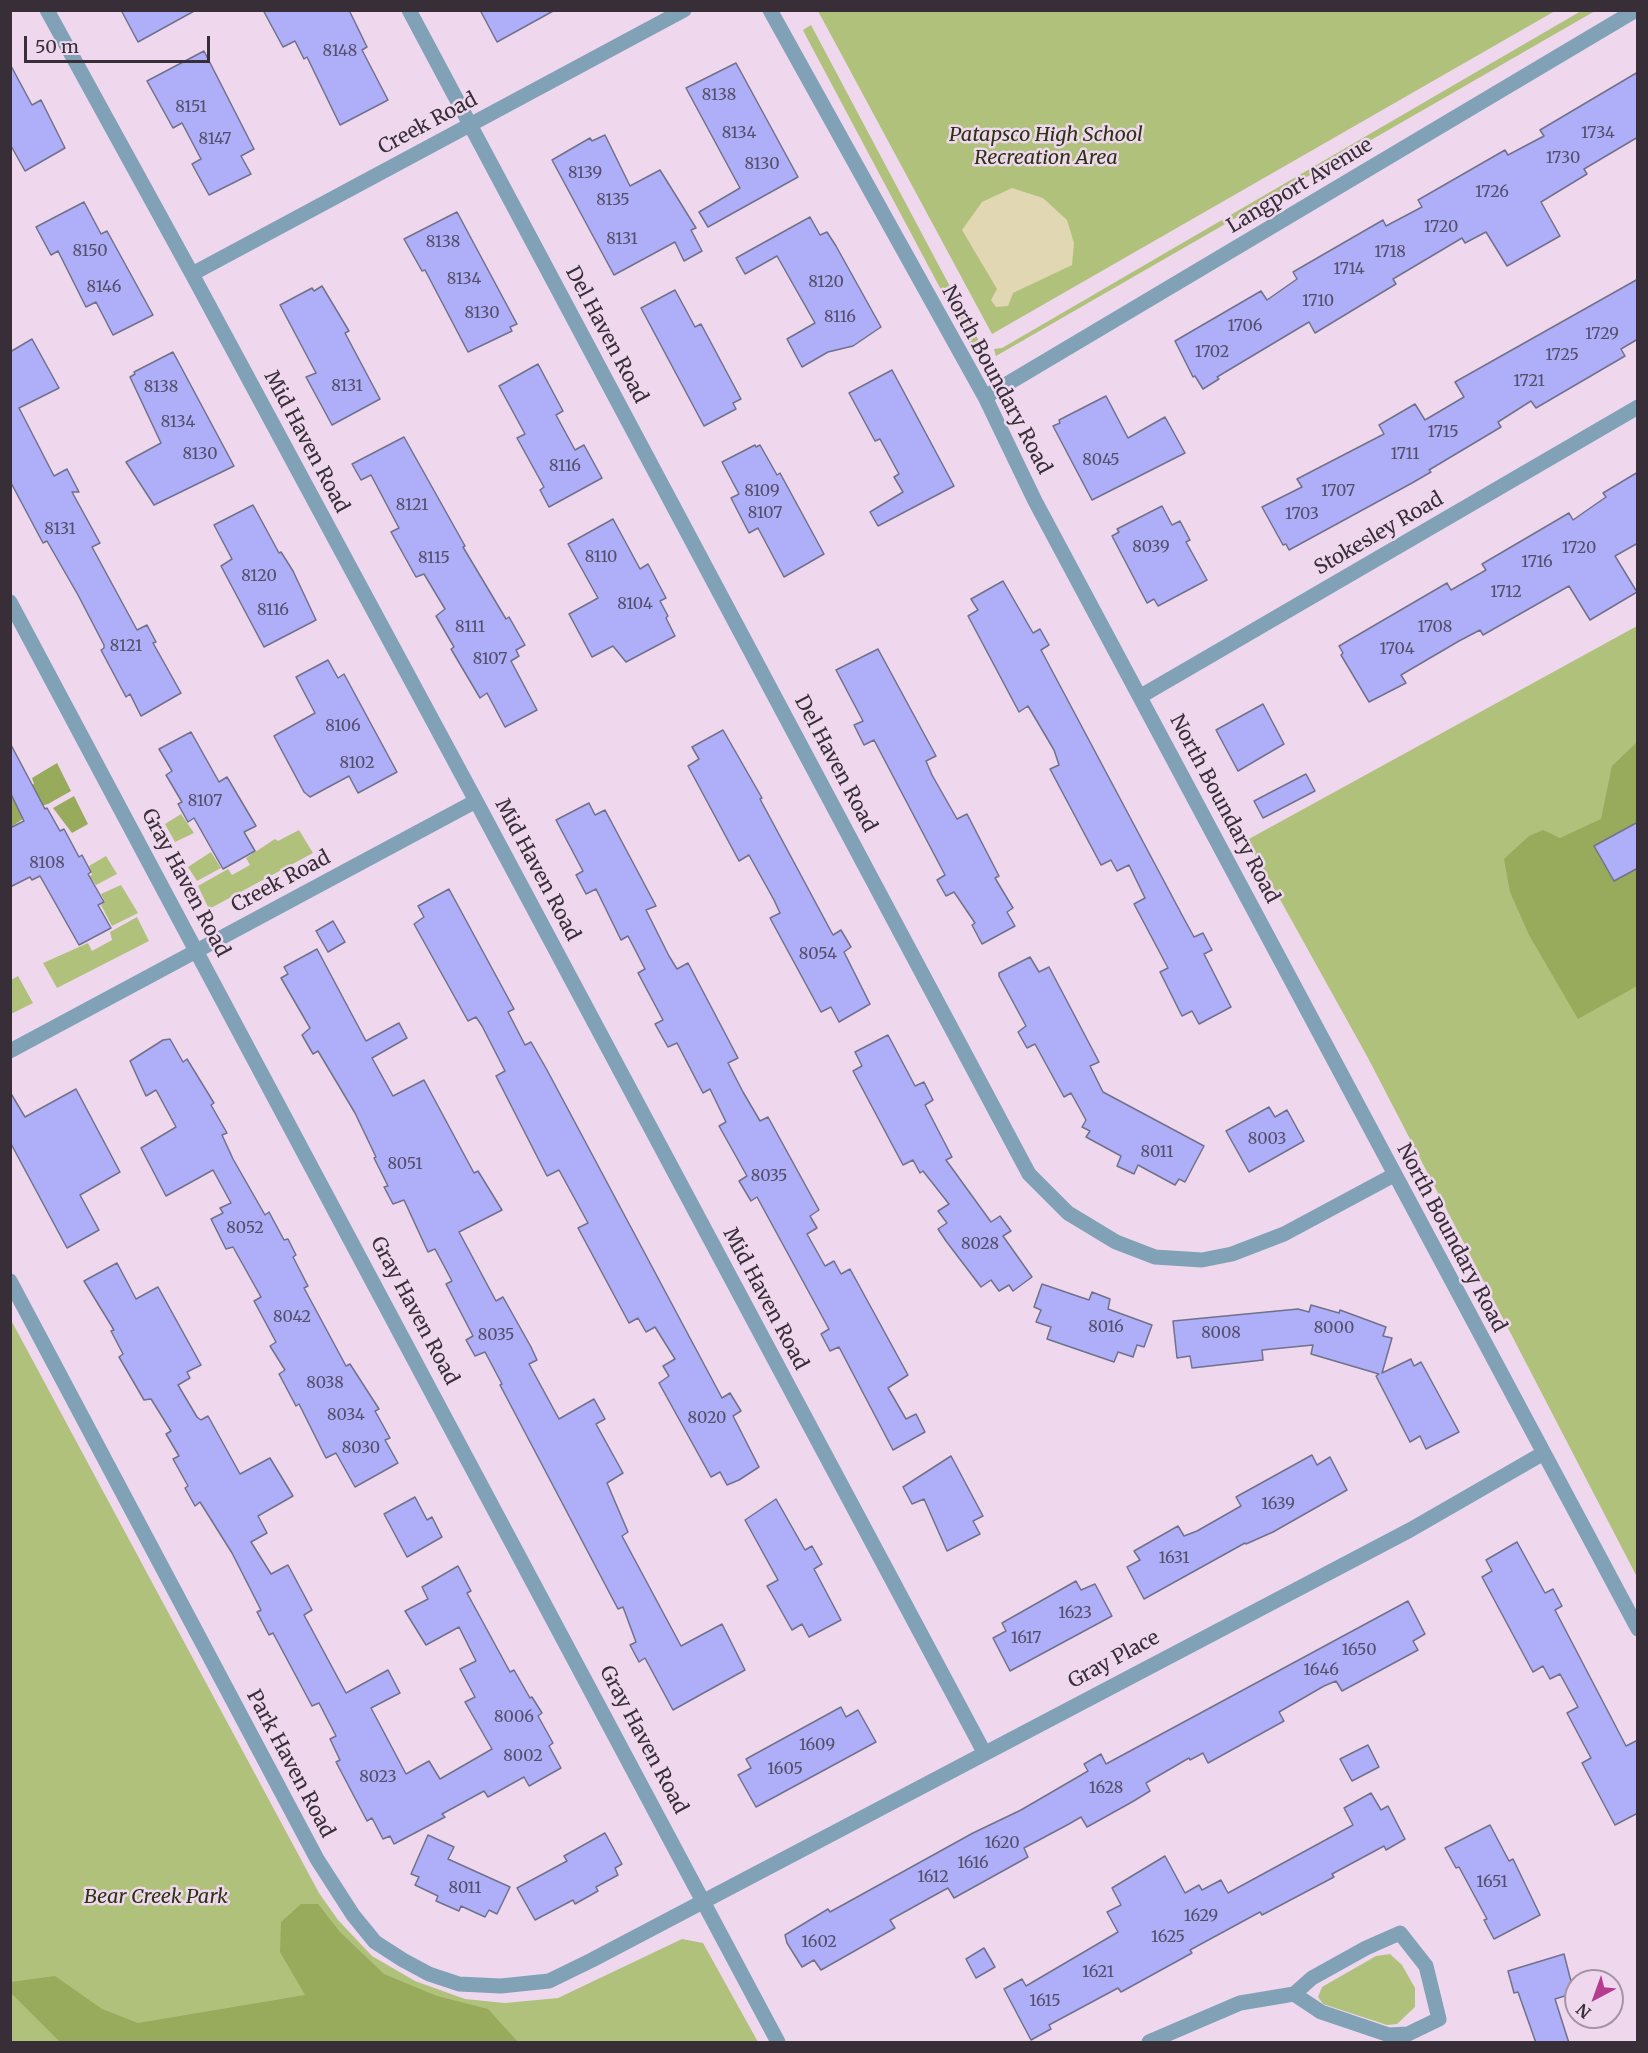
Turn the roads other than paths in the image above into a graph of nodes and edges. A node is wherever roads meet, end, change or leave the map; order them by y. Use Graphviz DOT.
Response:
graph roads {
  1 [pos="47,10"];
  2 [pos="409,10"];
  3 [pos="684,10"];
  4 [pos="770,10"];
  5 [pos="1636,10"];
  6 [pos="470,125"];
  7 [pos="192,274"];
  8 [pos="985,397"];
  9 [pos="1638,407"];
  10 [pos="10,602"];
  11 [pos="1141,696"];
  12 [pos="476,801"];
  13 [pos="198,950"];
  14 [pos="10,1051"];
  15 [pos="1394,1175"];
  16 [pos="10,1281"];
  17 [pos="1542,1454"];
  18 [pos="1638,1629"];
  19 [pos="984,1752"];
  20 [pos="705,1901"];
  21 [pos="1294,1994"];
  22 [pos="778,2043"];
  23 [pos="1149,2043"];
  1 -- 7 [label="street, Mid Haven Road"];
  2 -- 6 [label="street, Del Haven Road"];
  3 -- 6 [label="street, Creek Road"];
  4 -- 8 [label="street, North Boundary Road"];
  5 -- 8 [label="street, Langport Avenue"];
  6 -- 7 [label="street, Creek Road"];
  6 -- 15 [label="street, Del Haven Road"];
  7 -- 12 [label="street, Mid Haven Road"];
  8 -- 11 [label="street, North Boundary Road"];
  9 -- 11 [label="street, Stokesley Road"];
  10 -- 13 [label="street, Gray Haven Road"];
  11 -- 15 [label="street, North Boundary Road"];
  12 -- 13 [label="street, Creek Road"];
  12 -- 19 [label="street, Mid Haven Road"];
  13 -- 14 [label="street, Creek Road"];
  13 -- 20 [label="street, Gray Haven Road"];
  15 -- 17 [label="street, North Boundary Road"];
  16 -- 20 [label="street, Park Haven Road"];
  17 -- 18 [label="street, North Boundary Road"];
  17 -- 19 [label="street, Gray Place"];
  19 -- 20 [label="street, Gray Place"];
  20 -- 22 [label="street, Gray Haven Road"];
  21 -- 21 [label="street"];
  21 -- 23 [label="street"];
}
